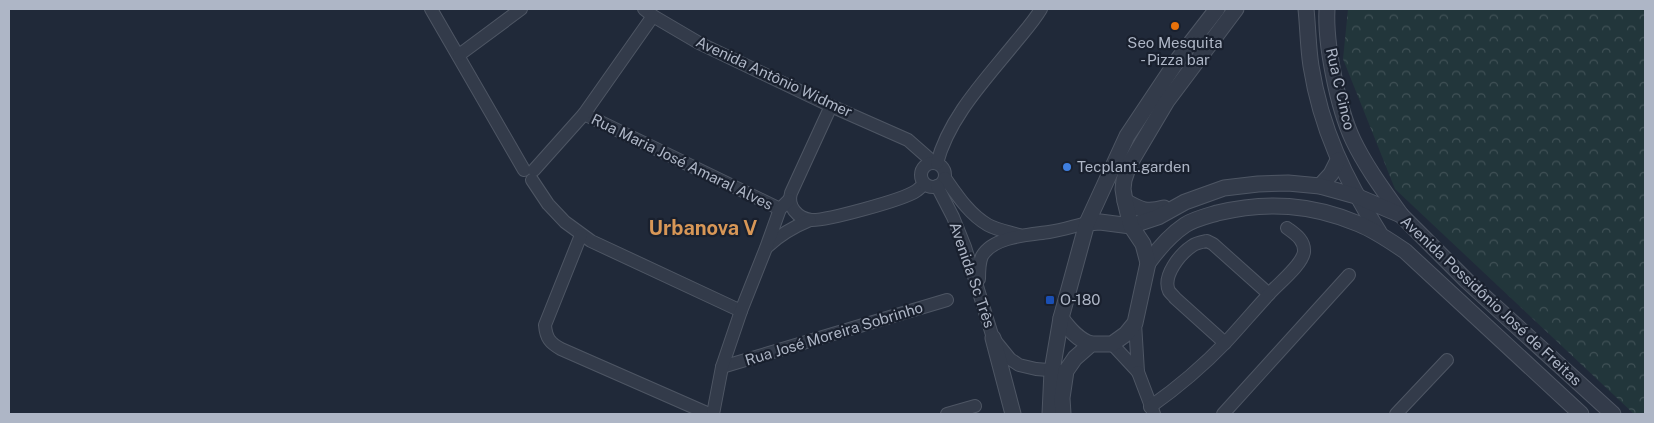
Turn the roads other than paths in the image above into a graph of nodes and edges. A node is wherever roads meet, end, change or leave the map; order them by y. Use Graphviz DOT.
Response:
graph roads {
  1 [pos="431,9"];
  2 [pos="521,9"];
  3 [pos="1041,9"];
  4 [pos="1216,9"];
  5 [pos="1236,9"];
  6 [pos="1306,9"];
  7 [pos="1327,9"];
  8 [pos="648,13"];
  9 [pos="459,55"];
  10 [pos="831,106"];
  11 [pos="584,114"];
  12 [pos="908,140"];
  13 [pos="1338,160"];
  14 [pos="935,162"];
  15 [pos="922,169"];
  16 [pos="530,173"];
  17 [pos="935,183"];
  18 [pos="1320,186"];
  19 [pos="1356,196"];
  20 [pos="1125,201"];
  21 [pos="1185,202"];
  22 [pos="787,205"];
  23 [pos="1401,215"];
  24 [pos="810,220"];
  25 [pos="1086,223"];
  26 [pos="1131,226"];
  27 [pos="1287,228"];
  28 [pos="1380,234"];
  29 [pos="581,235"];
  30 [pos="1019,235"];
  31 [pos="766,248"];
  32 [pos="1148,263"];
  33 [pos="1349,275"];
  34 [pos="978,286"];
  35 [pos="1269,294"];
  36 [pos="946,300"];
  37 [pos="740,310"];
  38 [pos="1061,318"];
  39 [pos="1135,323"];
  40 [pos="993,338"];
  41 [pos="1226,343"];
  42 [pos="1091,344"];
  43 [pos="1112,344"];
  44 [pos="1447,360"];
  45 [pos="722,367"];
  46 [pos="1059,372"];
  47 [pos="1138,372"];
  48 [pos="975,406"];
  49 [pos="1152,411"];
  50 [pos="709,414"];
  51 [pos="713,414"];
  52 [pos="948,414"];
  53 [pos="1013,414"];
  54 [pos="1050,414"];
  55 [pos="1063,414"];
  56 [pos="1223,414"];
  57 [pos="1396,414"];
  58 [pos="1581,414"];
  59 [pos="1613,414"];
  1 -- 9 [label="street"];
  2 -- 9 [label="street"];
  3 -- 14 [label="street"];
  4 -- 25 [label="street"];
  5 -- 20 [label="street"];
  6 -- 13 [label="street, Rua C Cinco"];
  7 -- 23 [label="street, Rua C Cinco"];
  8 -- 10 [label="street, Avenida Antônio Widmer"];
  8 -- 11 [label="street"];
  9 -- 16 [label="street"];
  10 -- 12 [label="street, Avenida Antônio Widmer"];
  10 -- 22 [label="street"];
  11 -- 16 [label="street"];
  11 -- 22 [label="street, Rua Maria José Amaral Alves"];
  12 -- 14 [label="street, Avenida Antônio Widmer"];
  12 -- 15 [label="street"];
  13 -- 18 [label="street"];
  13 -- 19 [label="street, Rua C Cinco"];
  14 -- 15 [label="street"];
  14 -- 17 [label="street"];
  15 -- 17 [label="street"];
  16 -- 29 [label="street"];
  17 -- 24 [label="street"];
  17 -- 30 [label="street"];
  17 -- 34 [label="street, Avenida Sc Três"];
  18 -- 19 [label="street, Avenida Possidônio José de Freitas"];
  18 -- 21 [label="street, Avenida Possidônio José de Freitas"];
  19 -- 23 [label="street, Avenida Possidônio José de Freitas"];
  19 -- 28 [label="street, Rua C Cinco"];
  20 -- 21 [label="street"];
  20 -- 26 [label="street"];
  21 -- 26 [label="street, Avenida Possidônio José de Freitas"];
  22 -- 24 [label="street, Rua Maria José Amaral Alves"];
  22 -- 31 [label="street"];
  23 -- 59 [label="street, Avenida Possidônio José de Freitas"];
  24 -- 31 [label="street"];
  25 -- 26 [label="street"];
  25 -- 30 [label="street"];
  25 -- 38 [label="street"];
  26 -- 32 [label="street"];
  27 -- 35 [label="street"];
  28 -- 32 [label="street, Avenida Possidônio José de Freitas"];
  28 -- 58 [label="street, Avenida Possidônio José de Freitas"];
  29 -- 37 [label="street"];
  29 -- 50 [label="street"];
  30 -- 34 [label="street"];
  31 -- 37 [label="street"];
  32 -- 39 [label="street"];
  33 -- 56 [label="street"];
  34 -- 40 [label="street, Avenida Sc Três"];
  35 -- 41 [label="street"];
  35 -- 41 [label="street"];
  36 -- 45 [label="street, Rua José Moreira Sobrinho"];
  37 -- 45 [label="street"];
  38 -- 42 [label="street"];
  38 -- 46 [label="street"];
  39 -- 43 [label="street"];
  39 -- 47 [label="street"];
  40 -- 46 [label="street"];
  40 -- 53 [label="street"];
  41 -- 49 [label="street"];
  42 -- 43 [label="street"];
  42 -- 46 [label="street"];
  43 -- 47 [label="street"];
  44 -- 57 [label="street"];
  45 -- 51 [label="street"];
  46 -- 54 [label="street"];
  46 -- 55 [label="street"];
  47 -- 49 [label="street"];
  48 -- 52 [label="street"];
}
